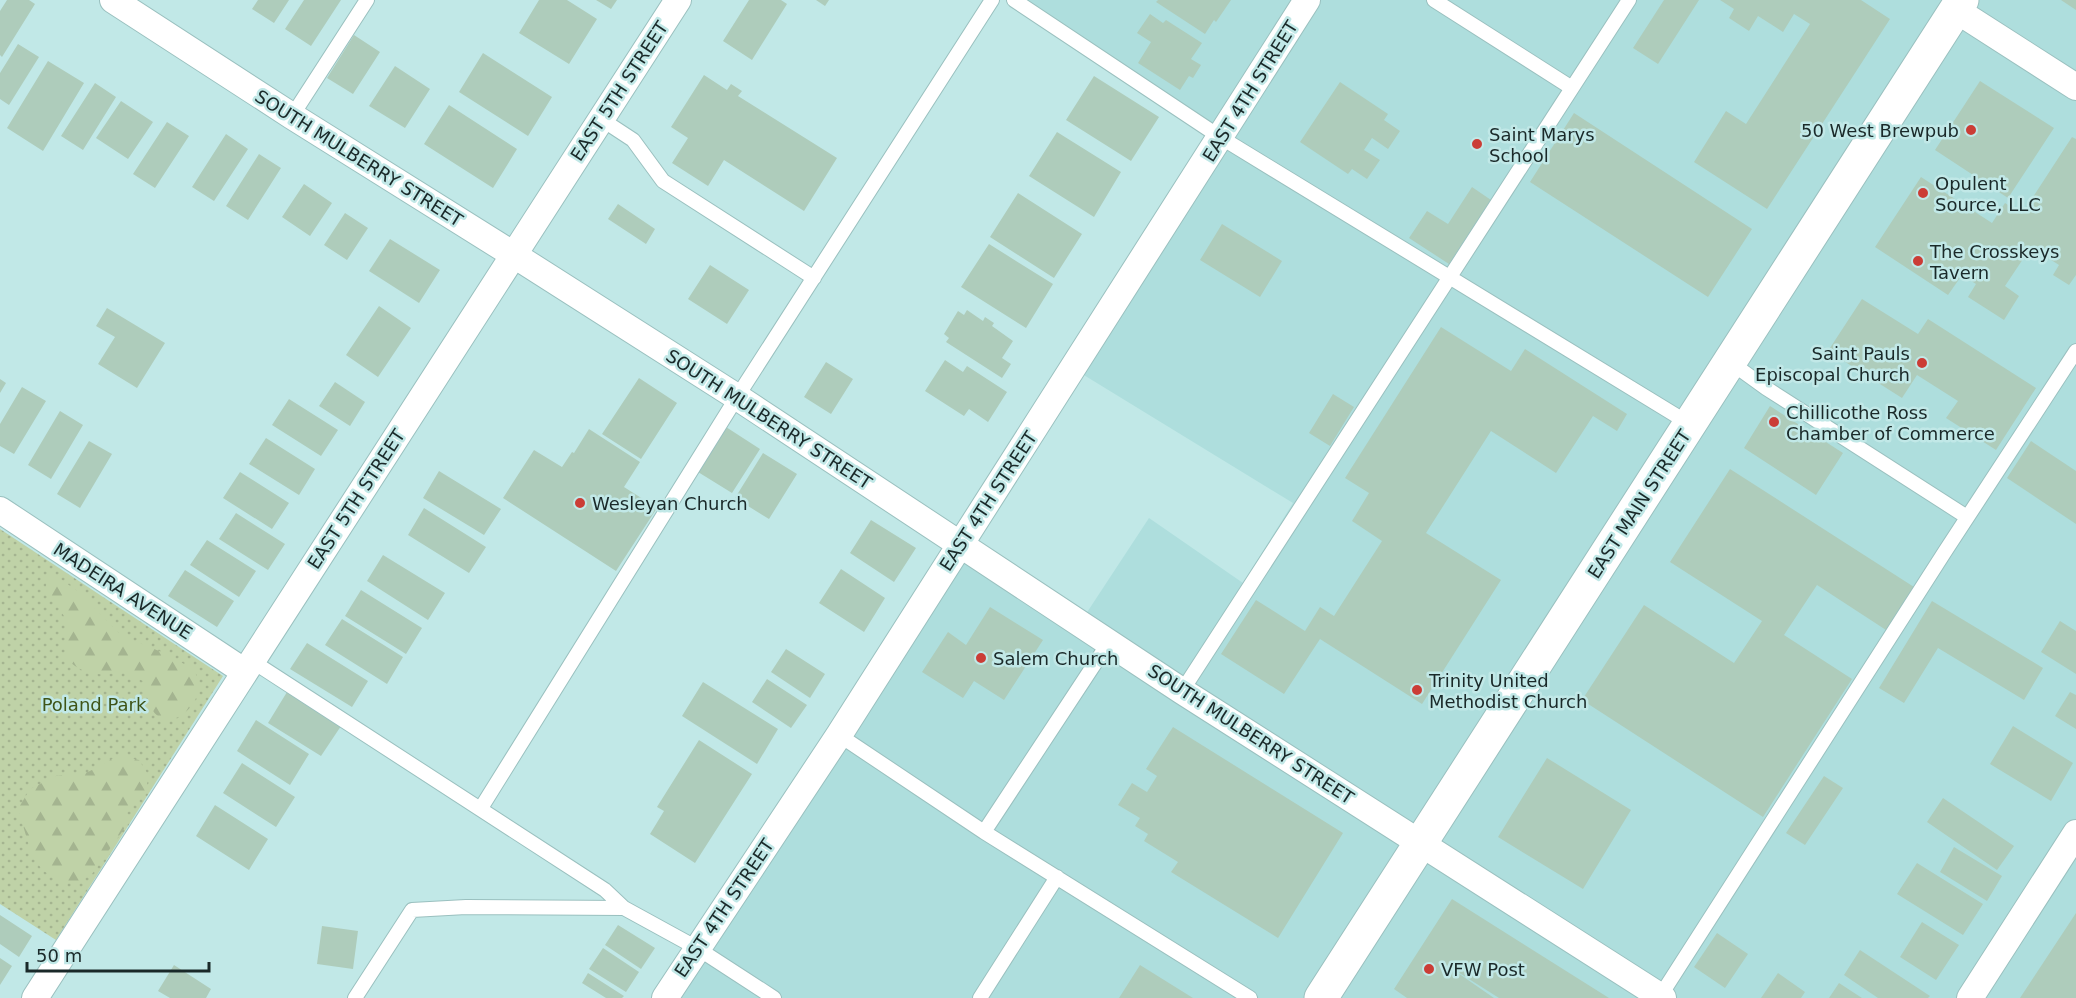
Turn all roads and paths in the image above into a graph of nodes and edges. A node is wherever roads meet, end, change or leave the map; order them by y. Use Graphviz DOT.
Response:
graph roads {
  1 [pos="113,0"];
  2 [pos="367,0"];
  3 [pos="678,0"];
  4 [pos="992,0"];
  5 [pos="1014,0"];
  6 [pos="1307,0"];
  7 [pos="1434,0"];
  8 [pos="1629,0"];
  9 [pos="1959,5"];
  10 [pos="2076,87"];
  11 [pos="1572,88"];
  12 [pos="292,117"];
  13 [pos="601,119"];
  14 [pos="1221,137"];
  15 [pos="514,255"];
  16 [pos="1450,277"];
  17 [pos="814,278"];
  18 [pos="2076,351"];
  19 [pos="1730,362"];
  20 [pos="737,397"];
  21 [pos="1690,424"];
  22 [pos="0,510"];
  23 [pos="1967,517"];
  24 [pos="960,544"];
  25 [pos="1108,642"];
  26 [pos="249,667"];
  27 [pos="1182,691"];
  28 [pos="839,735"];
  29 [pos="481,808"];
  30 [pos="984,832"];
  31 [pos="2076,833"];
  32 [pos="1422,843"];
  33 [pos="1057,877"];
  34 [pos="624,908"];
  35 [pos="697,948"];
  36 [pos="1661,997"];
  37 [pos="35,998"];
  38 [pos="355,998"];
  39 [pos="664,998"];
  40 [pos="774,998"];
  41 [pos="980,998"];
  42 [pos="1251,998"];
  43 [pos="1322,998"];
  44 [pos="1970,998"];
  1 -- 12 [label="street, SOUTH MULBERRY STREET"];
  2 -- 12 [label="lane"];
  3 -- 13 [label="street, EAST 5TH STREET"];
  4 -- 17 [label="lane"];
  5 -- 14 [label="lane"];
  6 -- 14 [label="street, EAST 4TH STREET"];
  7 -- 11 [label="lane"];
  8 -- 11 [label="lane"];
  9 -- 10 [label="street"];
  9 -- 19 [label="main road, EAST MAIN STREET"];
  11 -- 16 [label="lane"];
  12 -- 15 [label="street, SOUTH MULBERRY STREET"];
  13 -- 15 [label="street, EAST 5TH STREET"];
  13 -- 17 [label="lane"];
  14 -- 16 [label="lane"];
  14 -- 24 [label="street, EAST 4TH STREET"];
  15 -- 20 [label="street, SOUTH MULBERRY STREET"];
  15 -- 26 [label="street, EAST 5TH STREET"];
  16 -- 21 [label="lane"];
  16 -- 27 [label="lane"];
  17 -- 20 [label="lane"];
  18 -- 23 [label="lane"];
  19 -- 21 [label="main road, EAST MAIN STREET"];
  19 -- 23 [label="lane"];
  20 -- 24 [label="street, SOUTH MULBERRY STREET"];
  20 -- 29 [label="lane"];
  21 -- 32 [label="main road, EAST MAIN STREET"];
  22 -- 26 [label="street, MADEIRA AVENUE"];
  23 -- 36 [label="lane"];
  24 -- 25 [label="street, SOUTH MULBERRY STREET"];
  24 -- 28 [label="street, EAST 4TH STREET"];
  25 -- 27 [label="street, SOUTH MULBERRY STREET"];
  25 -- 30 [label="lane"];
  26 -- 29 [label="lane"];
  26 -- 37 [label="street, EAST 5TH STREET"];
  27 -- 32 [label="street, SOUTH MULBERRY STREET"];
  28 -- 30 [label="lane"];
  28 -- 35 [label="street, EAST 4TH STREET"];
  29 -- 34 [label="lane"];
  30 -- 33 [label="lane"];
  31 -- 44 [label="street"];
  32 -- 36 [label="street, SOUTH MULBERRY STREET"];
  32 -- 43 [label="main road, EAST MAIN STREET"];
  33 -- 41 [label="lane"];
  33 -- 42 [label="lane"];
  34 -- 35 [label="lane"];
  34 -- 38 [label="lane"];
  35 -- 39 [label="street, EAST 4TH STREET"];
  35 -- 40 [label="lane"];
}
